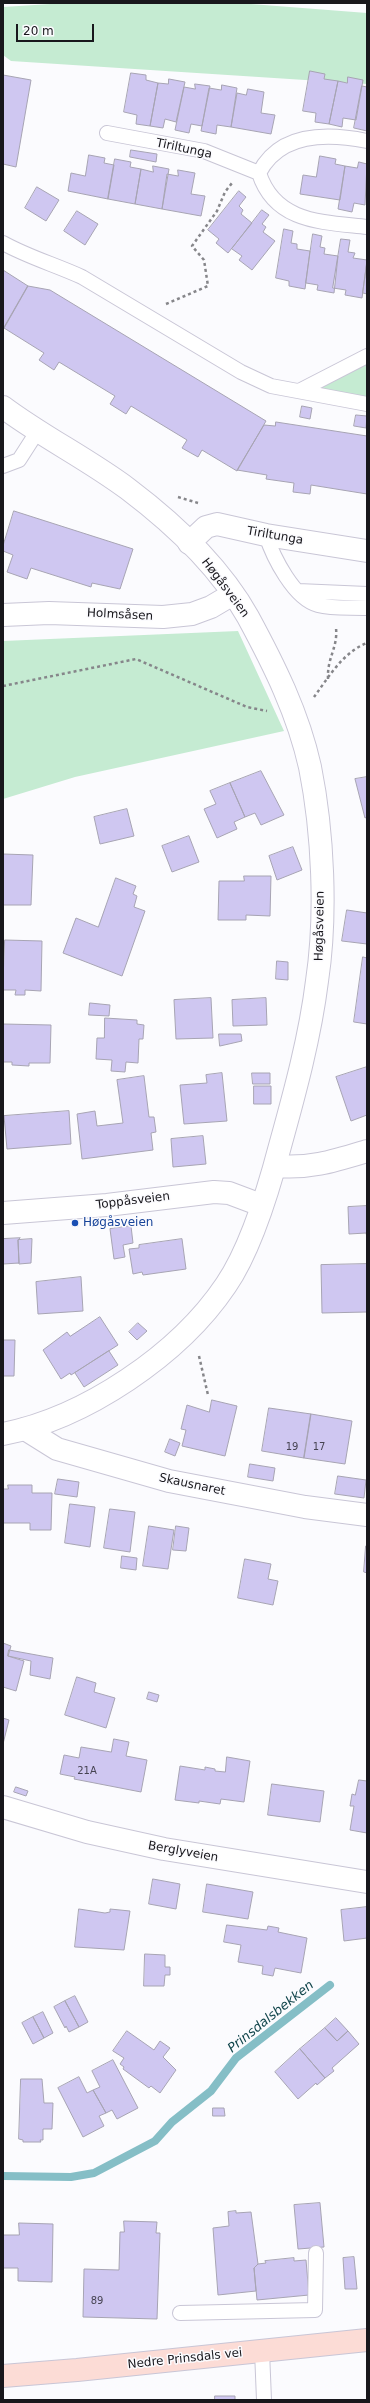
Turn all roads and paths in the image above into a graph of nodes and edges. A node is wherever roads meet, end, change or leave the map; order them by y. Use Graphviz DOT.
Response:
graph roads {
  1 [pos="107,133"];
  2 [pos="367,141"];
  3 [pos="244,167"];
  4 [pos="259,173"];
  5 [pos="367,228"];
  6 [pos="3,243"];
  7 [pos="150,317"];
  8 [pos="367,356"];
  9 [pos="299,391"];
  10 [pos="367,404"];
  11 [pos="3,407"];
  12 [pos="37,432"];
  13 [pos="3,466"];
  14 [pos="266,535"];
  15 [pos="189,543"];
  16 [pos="367,551"];
  17 [pos="298,591"];
  18 [pos="233,594"];
  19 [pos="367,594"];
  20 [pos="331,607"];
  21 [pos="367,608"];
  22 [pos="3,615"];
  23 [pos="367,643"];
  24 [pos="328,679"];
  25 [pos="3,686"];
  26 [pos="296,716"];
  27 [pos="367,1151"];
  28 [pos="276,1166"];
  29 [pos="262,1205"];
  30 [pos="3,1213"];
  31 [pos="199,1356"];
  32 [pos="208,1395"];
  33 [pos="25,1429"];
  34 [pos="3,1434"];
  35 [pos="367,1515"];
  36 [pos="3,1807"];
  37 [pos="367,1882"];
  38 [pos="316,2252"];
  39 [pos="180,2313"];
  40 [pos="367,2340"];
  41 [pos="262,2351"];
  42 [pos="3,2376"];
  43 [pos="264,2400"];
  1 -- 3 [label="lane, Tiriltunga"];
  2 -- 4 [label="lane"];
  3 -- 4 [label="lane, Tiriltunga"];
  3 -- 7 [label="path"];
  4 -- 5 [label="lane"];
  6 -- 7 [label="lane"];
  7 -- 9 [label="lane"];
  8 -- 9 [label="lane"];
  9 -- 10 [label="lane"];
  11 -- 12 [label="street, Høgåsveien"];
  12 -- 13 [label="lane"];
  12 -- 15 [label="street, Høgåsveien"];
  14 -- 15 [label="street, Tiriltunga"];
  14 -- 16 [label="street, Tiriltunga"];
  14 -- 17 [label="lane"];
  15 -- 18 [label="street, Høgåsveien"];
  17 -- 19 [label="lane"];
  17 -- 20 [label="lane"];
  18 -- 22 [label="street, Holmsåsen"];
  18 -- 26 [label="street, Høgåsveien"];
  20 -- 21 [label="lane"];
  20 -- 24 [label="path"];
  23 -- 24 [label="path"];
  24 -- 26 [label="path"];
  25 -- 26 [label="path"];
  26 -- 28 [label="street, Høgåsveien"];
  27 -- 28 [label="street"];
  28 -- 29 [label="street, Høgåsveien"];
  29 -- 30 [label="street, Toppåsveien"];
  29 -- 33 [label="street, Høgåsveien"];
  31 -- 32 [label="path"];
  33 -- 34 [label="street, Høgåsveien"];
  33 -- 35 [label="street, Skausnaret"];
  36 -- 37 [label="street, Berglyveien"];
  38 -- 39 [label="lane"];
  40 -- 41 [label="main road, Nedre Prinsdals vei"];
  41 -- 42 [label="main road, Nedre Prinsdals vei"];
  41 -- 43 [label="lane"];
}
